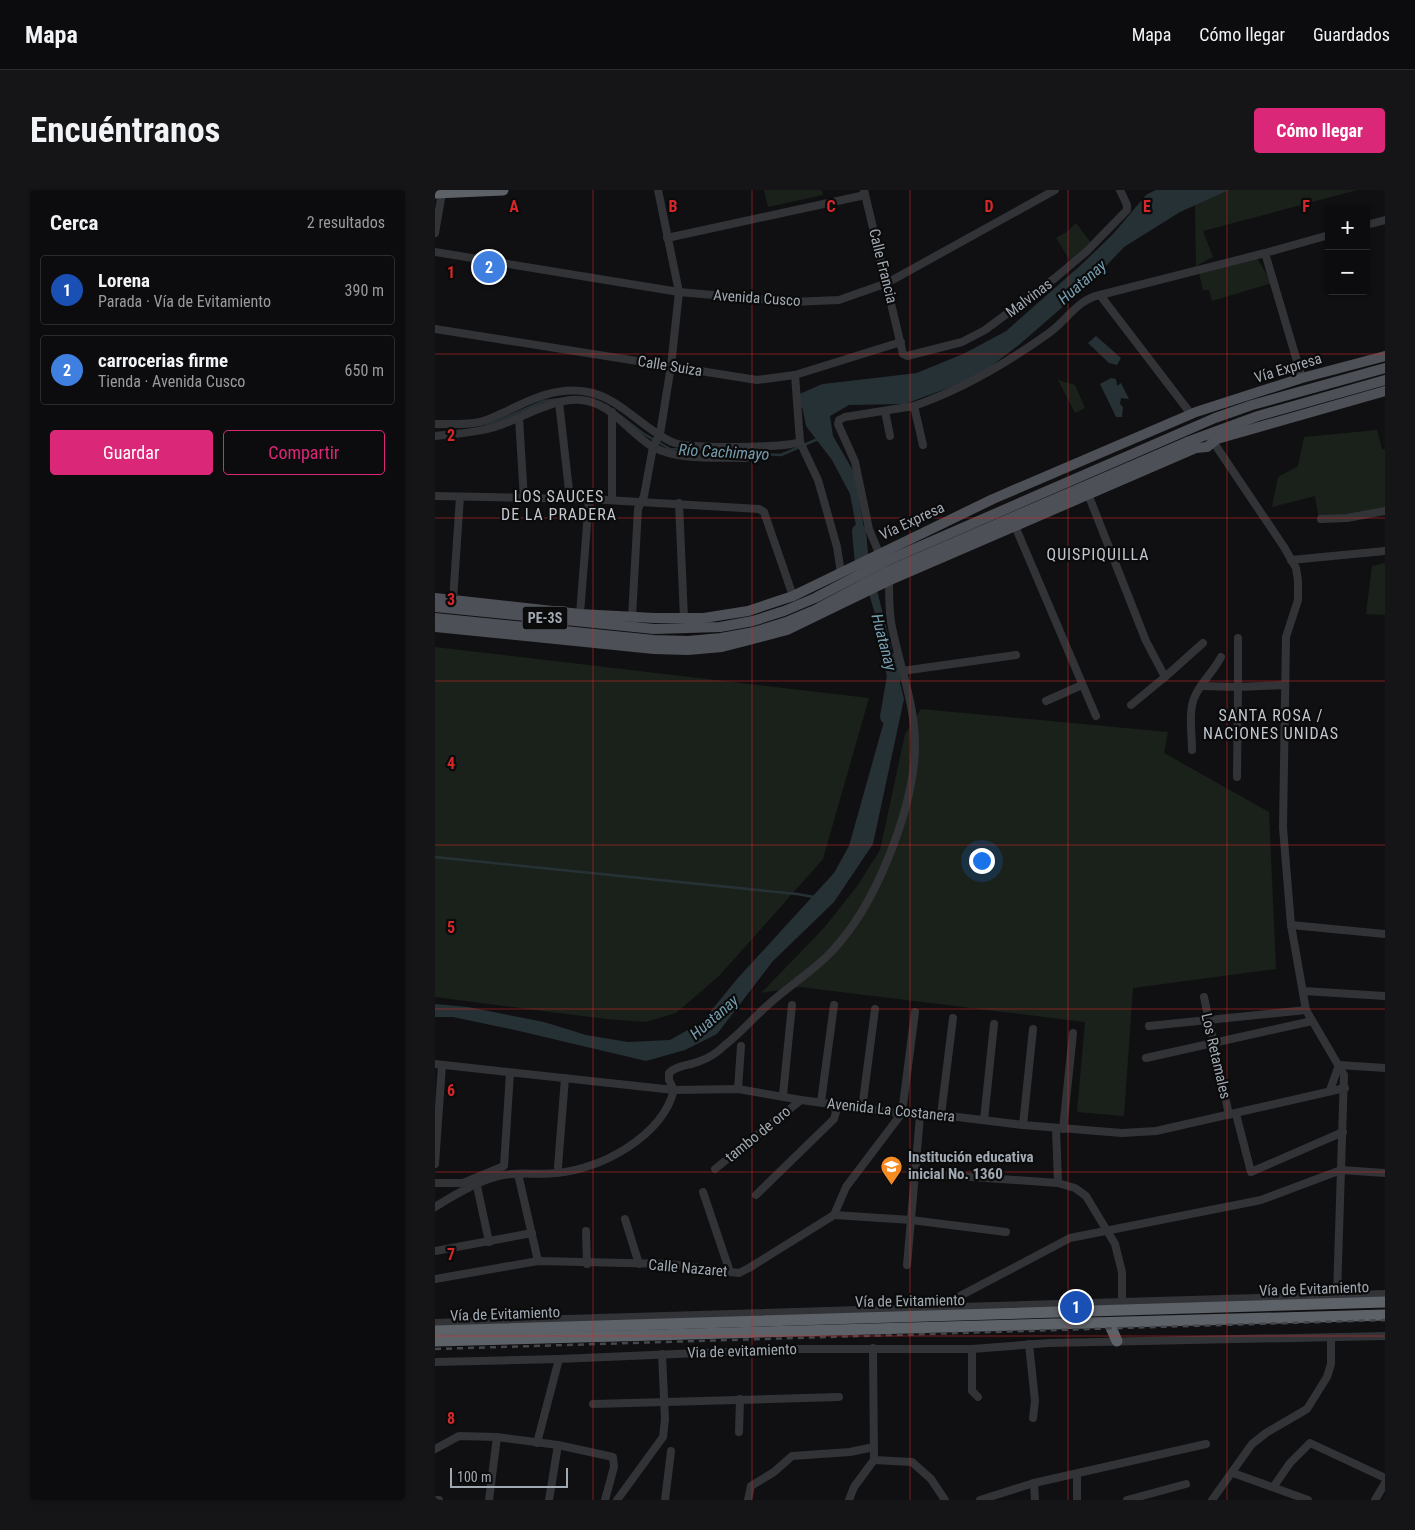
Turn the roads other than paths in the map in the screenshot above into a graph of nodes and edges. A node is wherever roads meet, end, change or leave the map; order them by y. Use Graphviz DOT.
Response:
graph roads {
  1 [pos="503,190"];
  2 [pos="658,190"];
  3 [pos="1055,190"];
  4 [pos="1120,190"];
  5 [pos="439,193"];
  6 [pos="865,193"];
  7 [pos="1385,220"];
  8 [pos="1370,224"];
  9 [pos="435,233"];
  10 [pos="1325,236"];
  11 [pos="667,238"];
  12 [pos="435,252"];
  13 [pos="1265,253"];
  14 [pos="887,283"];
  15 [pos="679,292"];
  16 [pos="1100,295"];
  17 [pos="435,329"];
  18 [pos="901,342"];
  19 [pos="1385,356"];
  20 [pos="671,366"];
  21 [pos="1385,368"];
  22 [pos="795,375"];
  23 [pos="1302,378"];
  24 [pos="1385,380"];
  25 [pos="1385,391"];
  26 [pos="559,402"];
  27 [pos="914,406"];
  28 [pos="885,411"];
  29 [pos="1202,411"];
  30 [pos="612,412"];
  31 [pos="1189,415"];
  32 [pos="519,418"];
  33 [pos="1215,418"];
  34 [pos="435,424"];
  35 [pos="1182,431"];
  36 [pos="660,435"];
  37 [pos="435,436"];
  38 [pos="890,436"];
  39 [pos="1217,437"];
  40 [pos="800,442"];
  41 [pos="654,445"];
  42 [pos="923,445"];
  43 [pos="1191,445"];
  44 [pos="746,458"];
  45 [pos="1088,494"];
  46 [pos="435,496"];
  47 [pos="460,497"];
  48 [pos="524,499"];
  49 [pos="570,499"];
  50 [pos="589,499"];
  51 [pos="612,500"];
  52 [pos="642,501"];
  53 [pos="679,503"];
  54 [pos="1385,510"];
  55 [pos="1321,519"];
  56 [pos="1015,526"];
  57 [pos="1385,551"];
  58 [pos="1291,560"];
  59 [pos="884,567"];
  60 [pos="845,584"];
  61 [pos="793,596"];
  62 [pos="435,598"];
  63 [pos="453,600"];
  64 [pos="435,607"];
  65 [pos="580,614"];
  66 [pos="632,617"];
  67 [pos="435,618"];
  68 [pos="684,618"];
  69 [pos="435,627"];
  70 [pos="1238,638"];
  71 [pos="1203,643"];
  72 [pos="1016,655"];
  73 [pos="1221,657"];
  74 [pos="902,671"];
  75 [pos="1165,677"];
  76 [pos="1082,685"];
  77 [pos="1285,685"];
  78 [pos="1201,686"];
  79 [pos="1238,687"];
  80 [pos="1046,701"];
  81 [pos="1131,705"];
  82 [pos="1096,716"];
  83 [pos="1192,750"];
  84 [pos="1237,777"];
  85 [pos="1291,925"];
  86 [pos="1385,934"];
  87 [pos="1303,991"];
  88 [pos="1385,996"];
  89 [pos="1203,997"];
  90 [pos="834,1004"];
  91 [pos="792,1005"];
  92 [pos="875,1009"];
  93 [pos="1306,1010"];
  94 [pos="915,1012"];
  95 [pos="953,1018"];
  96 [pos="1207,1020"];
  97 [pos="1312,1021"];
  98 [pos="994,1024"];
  99 [pos="1149,1026"];
  100 [pos="1033,1029"];
  101 [pos="1073,1033"];
  102 [pos="1213,1045"];
  103 [pos="741,1046"];
  104 [pos="1147,1058"];
  105 [pos="439,1064"];
  106 [pos="1339,1065"];
  107 [pos="1385,1068"];
  108 [pos="510,1072"];
  109 [pos="565,1078"];
  110 [pos="738,1088"];
  111 [pos="1345,1088"];
  112 [pos="674,1090"];
  113 [pos="1330,1090"];
  114 [pos="783,1096"];
  115 [pos="801,1100"];
  116 [pos="821,1102"];
  117 [pos="834,1105"];
  118 [pos="862,1109"];
  119 [pos="901,1113"];
  120 [pos="1233,1114"];
  121 [pos="941,1115"];
  122 [pos="920,1116"];
  123 [pos="984,1120"];
  124 [pos="1023,1125"];
  125 [pos="1060,1128"];
  126 [pos="1343,1132"];
  127 [pos="435,1164"];
  128 [pos="558,1167"];
  129 [pos="715,1168"];
  130 [pos="1341,1170"];
  131 [pos="915,1173"];
  132 [pos="1385,1173"];
  133 [pos="518,1174"];
  134 [pos="435,1183"];
  135 [pos="1058,1183"];
  136 [pos="477,1186"];
  137 [pos="703,1192"];
  138 [pos="755,1196"];
  139 [pos="435,1207"];
  140 [pos="834,1215"];
  141 [pos="625,1219"];
  142 [pos="911,1220"];
  143 [pos="586,1231"];
  144 [pos="1107,1231"];
  145 [pos="1006,1232"];
  146 [pos="532,1233"];
  147 [pos="489,1242"];
  148 [pos="435,1251"];
  149 [pos="539,1261"];
  150 [pos="587,1264"];
  151 [pos="639,1264"];
  152 [pos="907,1265"];
  153 [pos="729,1272"];
  154 [pos="435,1279"];
  155 [pos="1385,1294"];
  156 [pos="1337,1295"];
  157 [pos="1281,1301"];
  158 [pos="1122,1302"];
  159 [pos="1385,1302"];
  160 [pos="960,1307"];
  161 [pos="1385,1315"];
  162 [pos="435,1323"];
  163 [pos="1109,1323"];
  164 [pos="435,1331"];
  165 [pos="1385,1336"];
  166 [pos="1331,1338"];
  167 [pos="435,1341"];
  168 [pos="1117,1342"];
  169 [pos="1029,1344"];
  170 [pos="873,1348"];
  171 [pos="972,1348"];
  172 [pos="662,1354"];
  173 [pos="559,1360"];
  174 [pos="435,1362"];
  175 [pos="839,1397"];
  176 [pos="978,1397"];
  177 [pos="740,1399"];
  178 [pos="664,1403"];
  179 [pos="593,1404"];
  180 [pos="1033,1418"];
  181 [pos="739,1432"];
  182 [pos="497,1437"];
  183 [pos="537,1443"];
  184 [pos="1206,1444"];
  185 [pos="558,1445"];
  186 [pos="874,1447"];
  187 [pos="435,1449"];
  188 [pos="671,1451"];
  189 [pos="874,1460"];
  190 [pos="1233,1473"];
  191 [pos="1077,1475"];
  192 [pos="1385,1478"];
  193 [pos="1034,1483"];
  194 [pos="1385,1483"];
  195 [pos="1186,1484"];
  196 [pos="1274,1486"];
  197 [pos="1161,1490"];
  198 [pos="991,1498"];
  199 [pos="489,1500"];
  200 [pos="549,1500"];
  201 [pos="605,1500"];
  202 [pos="617,1500"];
  203 [pos="665,1500"];
  204 [pos="748,1500"];
  205 [pos="849,1500"];
  206 [pos="945,1500"];
  207 [pos="980,1500"];
  208 [pos="1035,1500"];
  209 [pos="1077,1500"];
  210 [pos="1127,1500"];
  211 [pos="1161,1500"];
  212 [pos="1212,1500"];
  213 [pos="1308,1500"];
  214 [pos="1375,1500"];
  1 -- 5 [label="highway"];
  2 -- 11 [label="street"];
  3 -- 14 [label="street, Avenida Cusco"];
  4 -- 18 [label="street, Malvinas"];
  5 -- 9 [label="street"];
  6 -- 11 [label="street"];
  6 -- 14 [label="street, Calle Francia"];
  7 -- 8 [label="street"];
  10 -- 13 [label="street"];
  11 -- 15 [label="street"];
  12 -- 15 [label="street, Avenida Cusco"];
  13 -- 16 [label="street"];
  13 -- 23 [label="street"];
  14 -- 15 [label="street, Avenida Cusco"];
  14 -- 18 [label="street, Calle Francia"];
  15 -- 20 [label="street"];
  16 -- 27 [label="street"];
  16 -- 31 [label="street"];
  17 -- 20 [label="street, Calle Suiza"];
  18 -- 22 [label="street, Calle Suiza"];
  19 -- 23 [label="main road, Vía Expresa / PE-3S"];
  20 -- 22 [label="street, Calle Suiza"];
  20 -- 36 [label="street"];
  21 -- 33 [label="main road, Vía Expresa"];
  22 -- 40 [label="street"];
  23 -- 29 [label="main road, Vía Expresa / PE-3S"];
  24 -- 39 [label="main road, Vía Expresa"];
  25 -- 39 [label="main road, Vía Expresa / PE-3S"];
  26 -- 30 [label="street"];
  26 -- 32 [label="street"];
  26 -- 49 [label="street"];
  27 -- 28 [label="street"];
  27 -- 42 [label="street"];
  28 -- 38 [label="street"];
  28 -- 59 [label="street"];
  29 -- 31 [label="main road, Vía Expresa / PE-3S"];
  29 -- 33 [label="main road"];
  30 -- 41 [label="street"];
  30 -- 51 [label="street"];
  31 -- 35 [label="main road"];
  31 -- 59 [label="main road, Vía Expresa / PE-3S"];
  32 -- 37 [label="street"];
  32 -- 48 [label="street"];
  33 -- 35 [label="main road, Vía Expresa"];
  33 -- 39 [label="main road"];
  34 -- 36 [label="street"];
  35 -- 43 [label="main road"];
  35 -- 59 [label="main road, Vía Expresa"];
  36 -- 40 [label="street"];
  36 -- 41 [label="street"];
  39 -- 43 [label="main road, Vía Expresa / PE-3S"];
  39 -- 58 [label="street, Vía de Evitamiento"];
  40 -- 60 [label="street"];
  41 -- 44 [label="street"];
  41 -- 52 [label="street"];
  43 -- 45 [label="main road, Vía Expresa / PE-3S"];
  43 -- 59 [label="main road, Vía Expresa"];
  45 -- 56 [label="main road, Vía Expresa / PE-3S"];
  45 -- 75 [label="street"];
  46 -- 47 [label="street"];
  47 -- 48 [label="street"];
  47 -- 63 [label="street"];
  48 -- 49 [label="street"];
  49 -- 50 [label="street"];
  50 -- 51 [label="street"];
  50 -- 65 [label="street"];
  51 -- 52 [label="street"];
  52 -- 53 [label="street"];
  52 -- 66 [label="street"];
  53 -- 61 [label="street"];
  53 -- 68 [label="street"];
  54 -- 55 [label="street"];
  56 -- 59 [label="main road, Vía Expresa / PE-3S"];
  56 -- 76 [label="street"];
  57 -- 58 [label="street"];
  58 -- 77 [label="street, Vía de Evitamiento"];
  59 -- 60 [label="main road, Vía Expresa / PE-3S"];
  59 -- 60 [label="main road, Vía Expresa / PE-3S"];
  59 -- 74 [label="street"];
  60 -- 61 [label="main road, Vía Expresa / PE-3S"];
  60 -- 64 [label="main road, Vía Expresa / PE-3S"];
  60 -- 67 [label="main road, Vía Expresa / PE-3S"];
  60 -- 69 [label="main road, Vía Expresa / PE-3S"];
  61 -- 68 [label="main road, Vía Expresa / PE-3S"];
  62 -- 63 [label="main road, Vía Expresa / PE-3S"];
  63 -- 65 [label="main road, Vía Expresa / PE-3S"];
  65 -- 66 [label="main road, Vía Expresa / PE-3S"];
  66 -- 68 [label="main road, Vía Expresa / PE-3S"];
  70 -- 79 [label="street"];
  71 -- 75 [label="street"];
  72 -- 74 [label="street"];
  73 -- 78 [label="street"];
  74 -- 112 [label="street"];
  75 -- 81 [label="street"];
  76 -- 80 [label="street"];
  76 -- 82 [label="street"];
  77 -- 79 [label="street"];
  77 -- 85 [label="street, Vía de Evitamiento"];
  78 -- 79 [label="street"];
  78 -- 83 [label="street"];
  79 -- 84 [label="street"];
  85 -- 86 [label="street"];
  85 -- 87 [label="street, Vía de Evitamiento"];
  87 -- 88 [label="street"];
  87 -- 93 [label="street, Vía de Evitamiento"];
  89 -- 96 [label="street, Los Retamales"];
  90 -- 116 [label="street"];
  91 -- 114 [label="street"];
  92 -- 118 [label="street"];
  93 -- 96 [label="street"];
  93 -- 97 [label="street, Vía de Evitamiento"];
  94 -- 119 [label="street"];
  95 -- 121 [label="street"];
  96 -- 99 [label="street"];
  96 -- 102 [label="street, Los Retamales"];
  97 -- 102 [label="street"];
  97 -- 106 [label="street, Vía de Evitamiento"];
  98 -- 123 [label="street"];
  100 -- 124 [label="street"];
  101 -- 125 [label="street"];
  102 -- 104 [label="street"];
  102 -- 120 [label="street, Los Retamales"];
  103 -- 110 [label="street"];
  105 -- 108 [label="street, Avenida La Costanera"];
  105 -- 127 [label="street"];
  106 -- 107 [label="street"];
  106 -- 111 [label="street, Vía de Evitamiento"];
  106 -- 113 [label="street"];
  108 -- 109 [label="street, Avenida La Costanera"];
  108 -- 134 [label="street"];
  109 -- 112 [label="street, Avenida La Costanera"];
  109 -- 128 [label="street"];
  110 -- 112 [label="street, Avenida La Costanera"];
  110 -- 114 [label="street, Avenida La Costanera"];
  111 -- 113 [label="street, Avenida La Costanera"];
  111 -- 126 [label="street, Vía de Evitamiento"];
  112 -- 133 [label="street"];
  113 -- 120 [label="street, Avenida La Costanera"];
  114 -- 115 [label="street, Avenida La Costanera"];
  115 -- 116 [label="street, Avenida La Costanera"];
  115 -- 129 [label="street, tambo de oro"];
  116 -- 117 [label="street, Avenida La Costanera"];
  117 -- 118 [label="street, Avenida La Costanera"];
  117 -- 138 [label="street"];
  118 -- 119 [label="street, Avenida La Costanera"];
  119 -- 122 [label="street, Avenida La Costanera"];
  119 -- 140 [label="street"];
  120 -- 125 [label="street, Avenida La Costanera"];
  120 -- 126 [label="street, Los Retamales"];
  121 -- 122 [label="street, Avenida La Costanera"];
  121 -- 123 [label="street, Avenida La Costanera"];
  122 -- 131 [label="street"];
  123 -- 124 [label="street, Avenida La Costanera"];
  124 -- 125 [label="street, Avenida La Costanera"];
  125 -- 135 [label="street"];
  126 -- 130 [label="street, Vía de Evitamiento"];
  130 -- 132 [label="street"];
  130 -- 144 [label="street"];
  130 -- 156 [label="street, Vía de Evitamiento"];
  131 -- 135 [label="street"];
  131 -- 142 [label="street"];
  133 -- 136 [label="street"];
  133 -- 146 [label="street"];
  135 -- 144 [label="street"];
  136 -- 139 [label="street"];
  136 -- 147 [label="street"];
  137 -- 153 [label="street"];
  140 -- 142 [label="street"];
  140 -- 153 [label="street, Calle Nazaret"];
  141 -- 151 [label="street"];
  142 -- 145 [label="street"];
  142 -- 152 [label="street"];
  143 -- 150 [label="street"];
  144 -- 158 [label="street"];
  144 -- 160 [label="street"];
  146 -- 147 [label="street"];
  146 -- 149 [label="street"];
  147 -- 148 [label="street"];
  149 -- 150 [label="street, Calle Nazaret"];
  149 -- 154 [label="street, Calle Nazaret"];
  150 -- 151 [label="street, Calle Nazaret"];
  151 -- 153 [label="street, Calle Nazaret"];
  155 -- 156 [label="street"];
  156 -- 157 [label="street"];
  157 -- 158 [label="street"];
  157 -- 159 [label="highway, Vía de Evitamiento"];
  157 -- 164 [label="highway, Vía de Evitamiento"];
  158 -- 160 [label="street"];
  160 -- 162 [label="street"];
  161 -- 163 [label="highway, Vía de Evitamiento"];
  163 -- 167 [label="highway, Vía de Evitamiento"];
  163 -- 168 [label="highway"];
  165 -- 166 [label="street, Via de evitamiento"];
  166 -- 168 [label="street, Via de evitamiento"];
  166 -- 190 [label="street"];
  168 -- 169 [label="street, Via de evitamiento"];
  169 -- 171 [label="street, Via de evitamiento"];
  169 -- 180 [label="street"];
  170 -- 171 [label="street, Via de evitamiento"];
  170 -- 172 [label="street, Via de evitamiento"];
  170 -- 186 [label="street"];
  171 -- 176 [label="street"];
  172 -- 173 [label="street, Via de evitamiento"];
  172 -- 178 [label="street"];
  173 -- 174 [label="street, Via de evitamiento"];
  173 -- 183 [label="street"];
  175 -- 177 [label="street"];
  177 -- 178 [label="street"];
  177 -- 181 [label="street"];
  178 -- 179 [label="street"];
  178 -- 202 [label="street"];
  182 -- 183 [label="street"];
  182 -- 187 [label="street"];
  182 -- 199 [label="street"];
  183 -- 185 [label="street"];
  184 -- 191 [label="street"];
  185 -- 200 [label="street"];
  185 -- 201 [label="street"];
  186 -- 189 [label="street"];
  186 -- 204 [label="street"];
  188 -- 203 [label="street"];
  189 -- 205 [label="street"];
  189 -- 206 [label="street"];
  190 -- 196 [label="street"];
  190 -- 212 [label="street"];
  191 -- 193 [label="street"];
  191 -- 209 [label="street"];
  192 -- 196 [label="street"];
  193 -- 198 [label="street"];
  193 -- 208 [label="street"];
  194 -- 214 [label="street"];
  195 -- 197 [label="street"];
  196 -- 213 [label="street"];
  197 -- 210 [label="street"];
  197 -- 211 [label="street"];
  198 -- 207 [label="street"];
}
